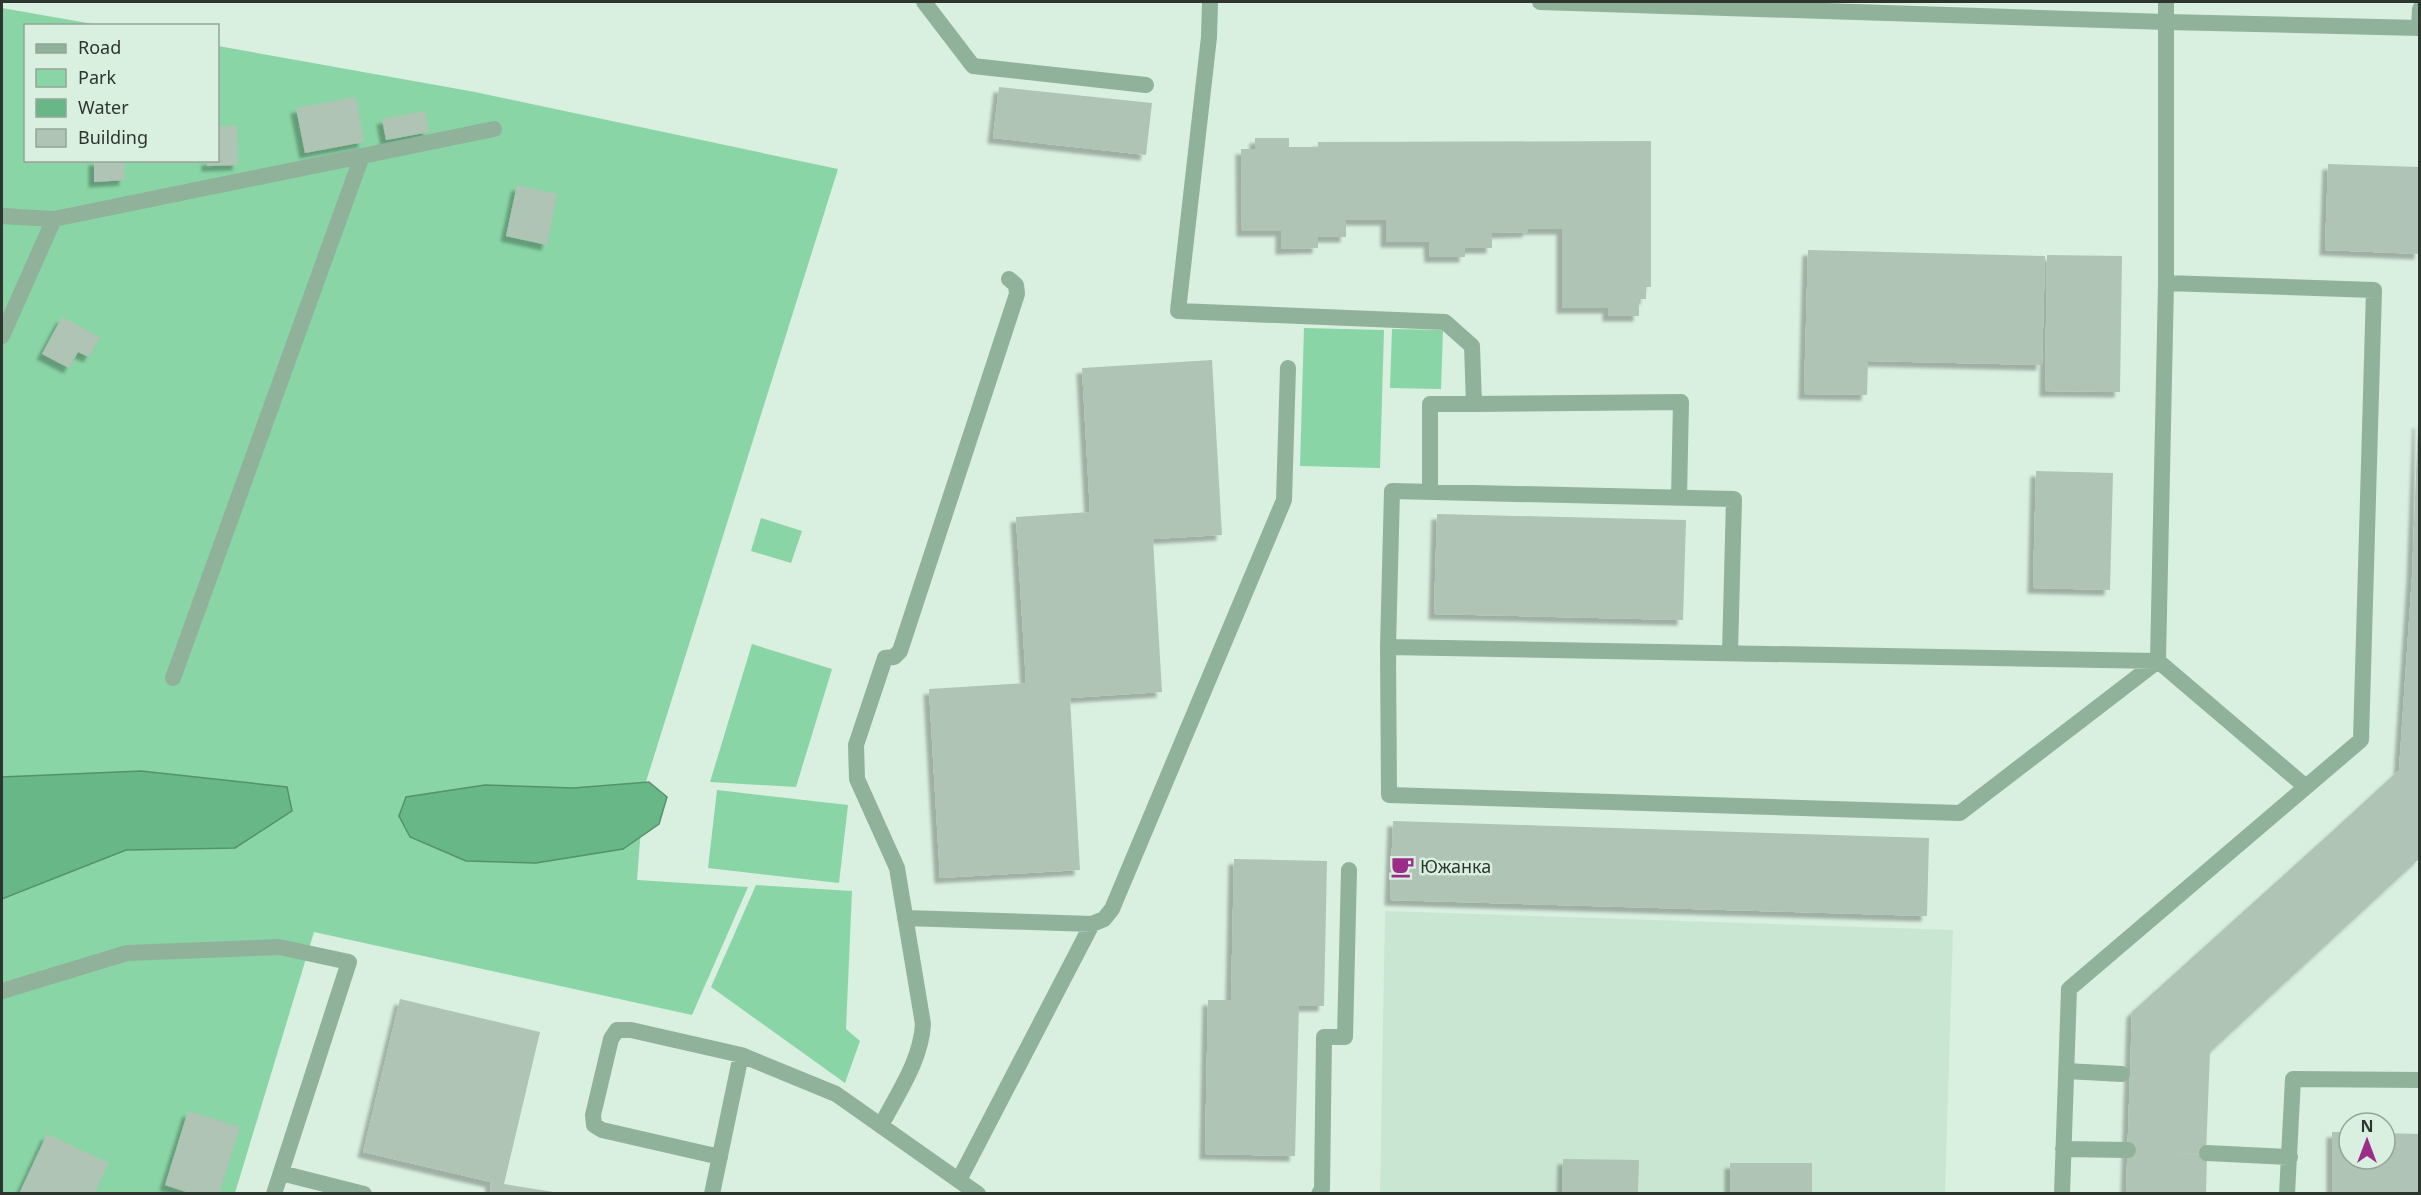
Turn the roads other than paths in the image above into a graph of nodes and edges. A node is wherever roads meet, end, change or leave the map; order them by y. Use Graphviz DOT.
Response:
graph roads {
  1 [pos="924,2"];
  2 [pos="1209,2"];
  3 [pos="1540,2"];
  4 [pos="2166,2"];
  5 [pos="1682,4"];
  6 [pos="2420,9"];
  7 [pos="2167,22"];
  8 [pos="2419,28"];
  9 [pos="1146,85"];
  10 [pos="494,129"];
  11 [pos="362,156"];
  12 [pos="2,216"];
  13 [pos="54,219"];
  14 [pos="1009,279"];
  15 [pos="2166,283"];
  16 [pos="2,336"];
  17 [pos="1288,368"];
  18 [pos="1474,404"];
  19 [pos="1430,492"];
  20 [pos="1679,497"];
  21 [pos="1388,647"];
  22 [pos="1730,652"];
  23 [pos="2158,661"];
  24 [pos="173,678"];
  25 [pos="2306,787"];
  26 [pos="1349,870"];
  27 [pos="905,918"];
  28 [pos="1092,924"];
  29 [pos="2,991"];
  30 [pos="741,1055"];
  31 [pos="2066,1071"];
  32 [pos="2122,1074"];
  33 [pos="2420,1080"];
  34 [pos="881,1126"];
  35 [pos="2063,1149"];
  36 [pos="2128,1150"];
  37 [pos="2208,1153"];
  38 [pos="720,1157"];
  39 [pos="2290,1157"];
  40 [pos="281,1173"];
  41 [pos="958,1180"];
  42 [pos="274,1194"];
  43 [pos="364,1194"];
  44 [pos="712,1194"];
  45 [pos="978,1194"];
  46 [pos="1320,1194"];
  47 [pos="2062,1194"];
  48 [pos="2287,1194"];
  1 -- 9 [label="street"];
  2 -- 18 [label="street"];
  3 -- 5 [label="street"];
  4 -- 7 [label="street"];
  5 -- 7 [label="street"];
  6 -- 8 [label="street"];
  7 -- 8 [label="street"];
  7 -- 15 [label="street"];
  10 -- 11 [label="street"];
  11 -- 13 [label="street"];
  11 -- 24 [label="street"];
  12 -- 13 [label="street"];
  13 -- 16 [label="street"];
  14 -- 27 [label="street"];
  15 -- 23 [label="street"];
  15 -- 25 [label="street"];
  17 -- 28 [label="street"];
  18 -- 19 [label="street"];
  18 -- 20 [label="street"];
  19 -- 20 [label="street"];
  19 -- 21 [label="street"];
  20 -- 22 [label="street"];
  21 -- 22 [label="street"];
  21 -- 23 [label="street"];
  22 -- 23 [label="street"];
  23 -- 25 [label="street"];
  25 -- 31 [label="street"];
  26 -- 46 [label="street"];
  27 -- 28 [label="street"];
  27 -- 34 [label="street"];
  28 -- 41 [label="street"];
  29 -- 40 [label="street"];
  30 -- 34 [label="street"];
  30 -- 38 [label="street"];
  30 -- 38 [label="street"];
  31 -- 32 [label="street"];
  31 -- 35 [label="street"];
  33 -- 39 [label="street"];
  34 -- 41 [label="street"];
  35 -- 36 [label="street"];
  35 -- 47 [label="street"];
  37 -- 39 [label="street"];
  38 -- 44 [label="street"];
  39 -- 48 [label="street"];
  40 -- 42 [label="street"];
  40 -- 43 [label="street"];
  41 -- 45 [label="street"];
}
